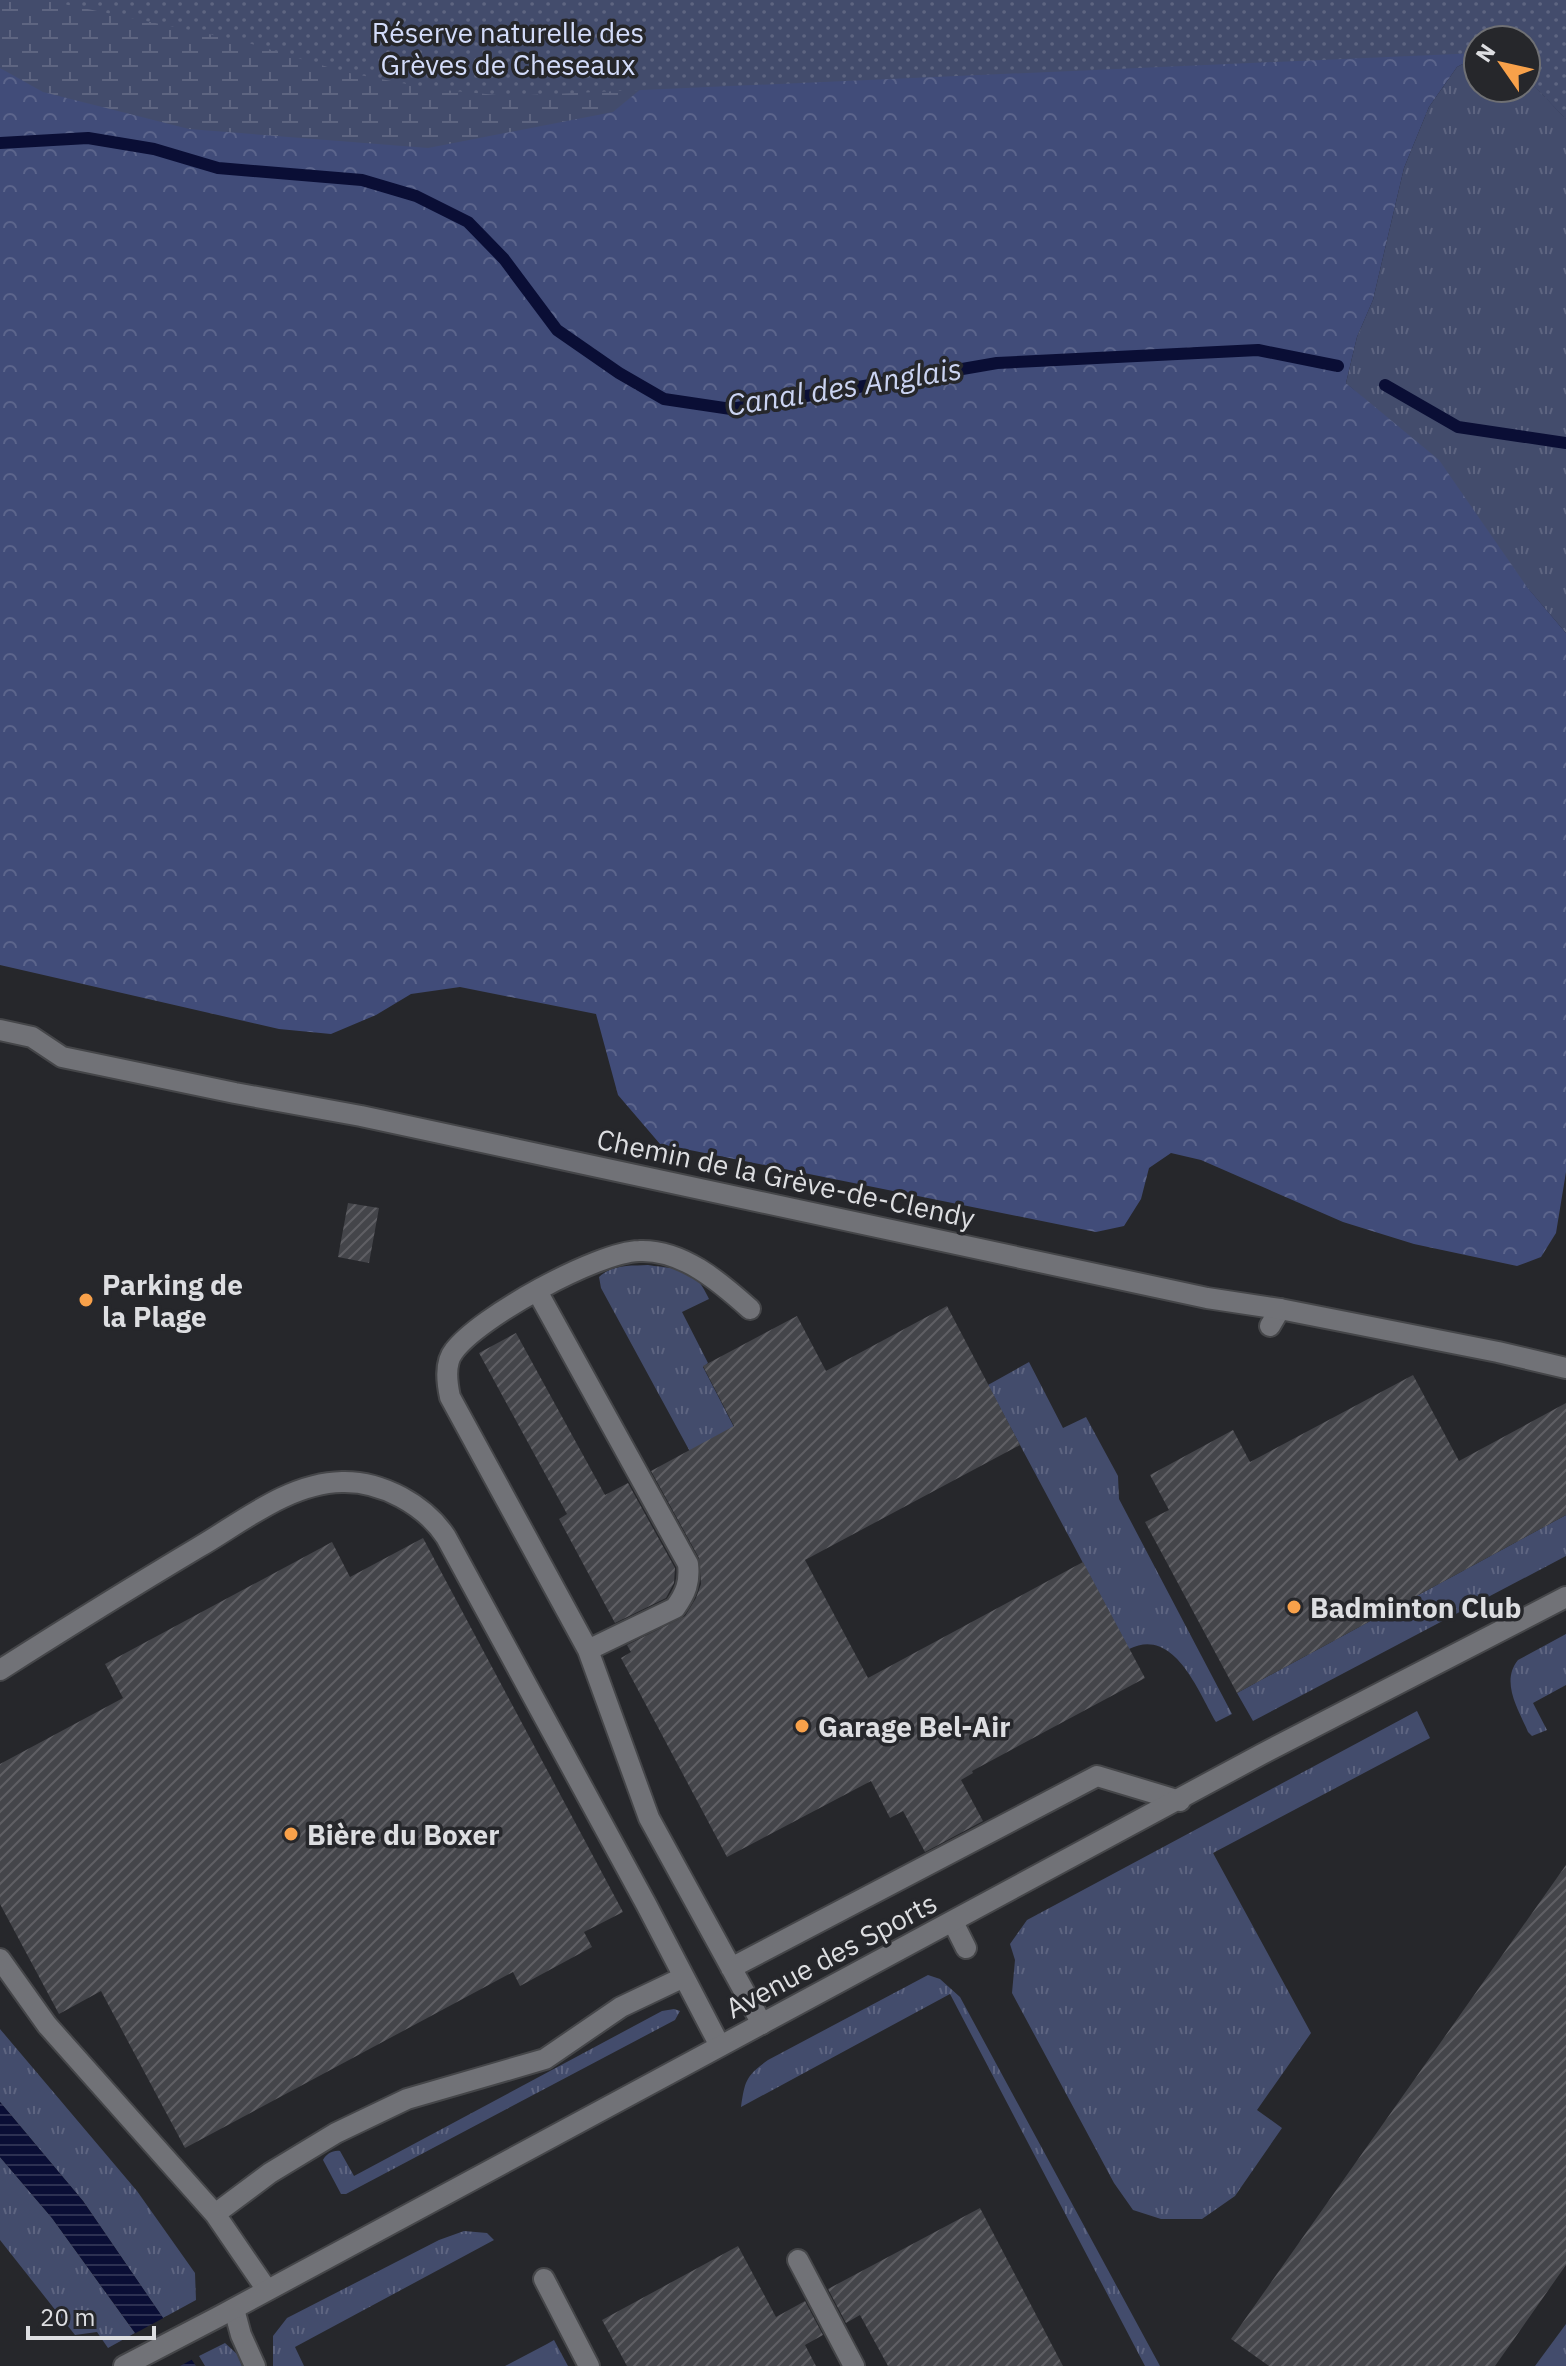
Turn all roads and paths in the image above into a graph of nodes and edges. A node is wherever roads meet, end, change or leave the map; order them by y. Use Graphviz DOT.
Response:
graph roads {
  1 [pos="0,1030"];
  2 [pos="537,1291"];
  3 [pos="750,1309"];
  4 [pos="1566,1368"];
  5 [pos="1566,1597"];
  6 [pos="588,1650"];
  7 [pos="0,1670"];
  8 [pos="1180,1801"];
  9 [pos="953,1922"];
  10 [pos="966,1948"];
  11 [pos="0,1959"];
  12 [pos="731,1968"];
  13 [pos="684,1977"];
  14 [pos="762,2024"];
  15 [pos="720,2046"];
  16 [pos="215,2214"];
  17 [pos="798,2260"];
  18 [pos="544,2279"];
  19 [pos="267,2290"];
  20 [pos="234,2309"];
  21 [pos="124,2366"];
  22 [pos="255,2366"];
  23 [pos="589,2366"];
  24 [pos="854,2366"];
  1 -- 4 [label="street, Chemin de la Grève-de-Clendy"];
  2 -- 3 [label="street"];
  2 -- 6 [label="street"];
  2 -- 6 [label="street"];
  5 -- 8 [label="street, Avenue des Sports"];
  6 -- 12 [label="street"];
  7 -- 13 [label="street"];
  8 -- 9 [label="street, Avenue des Sports"];
  8 -- 12 [label="street"];
  9 -- 10 [label="street"];
  9 -- 14 [label="street, Avenue des Sports"];
  11 -- 16 [label="street"];
  12 -- 14 [label="street"];
  13 -- 15 [label="street"];
  13 -- 16 [label="street"];
  14 -- 15 [label="street, Avenue des Sports"];
  15 -- 19 [label="street, Avenue des Sports"];
  16 -- 19 [label="street"];
  17 -- 24 [label="street"];
  18 -- 23 [label="street"];
  19 -- 20 [label="street, Avenue des Sports"];
  20 -- 21 [label="street, Avenue des Sports"];
  20 -- 22 [label="street"];
}
